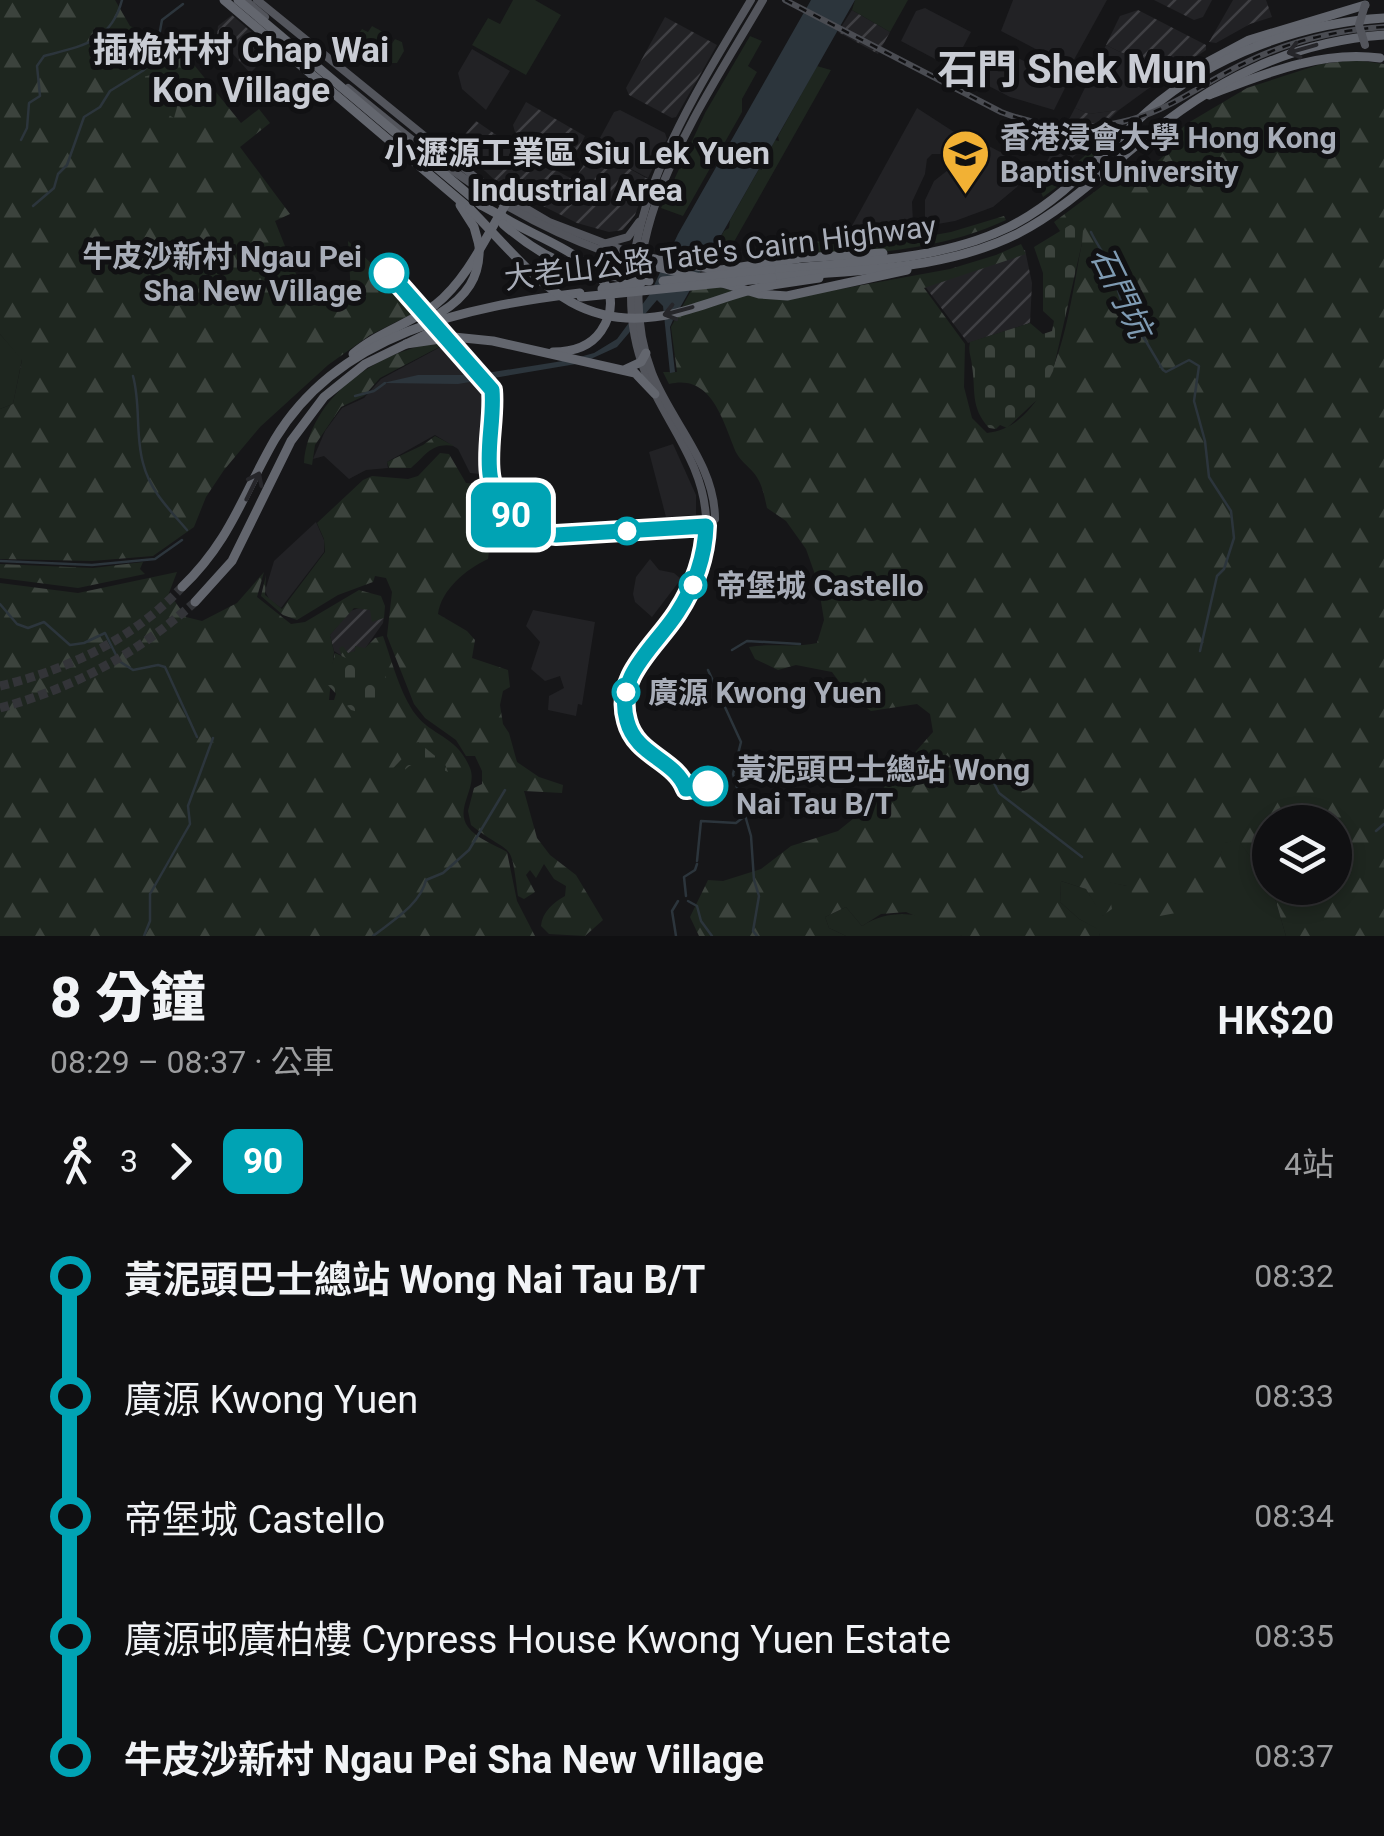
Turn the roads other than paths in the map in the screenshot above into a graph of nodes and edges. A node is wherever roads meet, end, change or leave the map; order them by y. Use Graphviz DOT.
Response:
graph roads {
  1 [pos="224,0"];
  2 [pos="241,0"];
  3 [pos="258,0"];
  4 [pos="751,0"];
  5 [pos="763,0"];
  6 [pos="1367,2"];
  7 [pos="1349,4"];
  8 [pos="1384,18"];
  9 [pos="1384,35"];
  10 [pos="1382,58"];
  11 [pos="1176,88"];
  12 [pos="1184,107"];
  13 [pos="446,187"];
  14 [pos="506,203"];
  15 [pos="481,205"];
  16 [pos="644,212"];
  17 [pos="603,244"];
  18 [pos="916,253"];
  19 [pos="613,256"];
  20 [pos="638,259"];
  21 [pos="929,262"];
  22 [pos="704,274"];
  23 [pos="772,278"];
  24 [pos="632,280"];
  25 [pos="649,282"];
  26 [pos="635,301"];
  27 [pos="419,329"];
  28 [pos="535,351"];
  29 [pos="642,353"];
  30 [pos="621,371"];
  31 [pos="655,394"];
  32 [pos="182,587"];
  33 [pos="195,602"];
  1 -- 13 [label="highway"];
  2 -- 14 [label="main road"];
  2 -- 15 [label="highway"];
  3 -- 14 [label="main road"];
  4 -- 16 [label="main road"];
  5 -- 20 [label="main road"];
  6 -- 7 [label="highway, bridge"];
  6 -- 10 [label="main road, bridge"];
  7 -- 11 [label="highway"];
  8 -- 11 [label="highway, 大老山公路 Tate's Cairn Highway"];
  9 -- 12 [label="highway, 大老山公路 Tate's Cairn Highway, one-way"];
  10 -- 12 [label="highway"];
  11 -- 18 [label="highway, 大老山公路 Tate's Cairn Highway"];
  12 -- 21 [label="highway, 大老山公路 Tate's Cairn Highway"];
  23 -- 13 [label="highway, one-way, bridge"];
  13 -- 27 [label="highway, bridge"];
  14 -- 17 [label="main road"];
  14 -- 19 [label="main road"];
  14 -- 27 [label="highway"];
  15 -- 25 [label="highway, bridge"];
  15 -- 28 [label="highway, bridge"];
  16 -- 17 [label="main road"];
  16 -- 20 [label="main road"];
  17 -- 20 [label="main road"];
  18 -- 22 [label="highway"];
  18 -- 23 [label="highway, 大老山公路 Tate's Cairn Highway"];
  19 -- 20 [label="main road"];
  19 -- 24 [label="main road"];
  20 -- 22 [label="highway, bridge"];
  20 -- 24 [label="main road"];
  20 -- 26 [label="main road"];
  21 -- 22 [label="highway"];
  21 -- 23 [label="highway, 大老山公路 Tate's Cairn Highway"];
  23 -- 25 [label="highway, 大老山公路 Tate's Cairn Highway, bridge"];
  23 -- 27 [label="highway, 大老山公路 Tate's Cairn Highway, bridge"];
  24 -- 26 [label="main road"];
  25 -- 27 [label="highway, 大老山公路 Tate's Cairn Highway, bridge"];
  26 -- 29 [label="main road"];
  27 -- 28 [label="highway"];
  32 -- 27 [label="highway, one-way"];
  27 -- 33 [label="highway, 大老山公路 Tate's Cairn Highway"];
  28 -- 30 [label="highway"];
  29 -- 30 [label="highway"];
  29 -- 31 [label="main road"];
  29 -- 31 [label="main road"];
  30 -- 31 [label="highway"];
}
